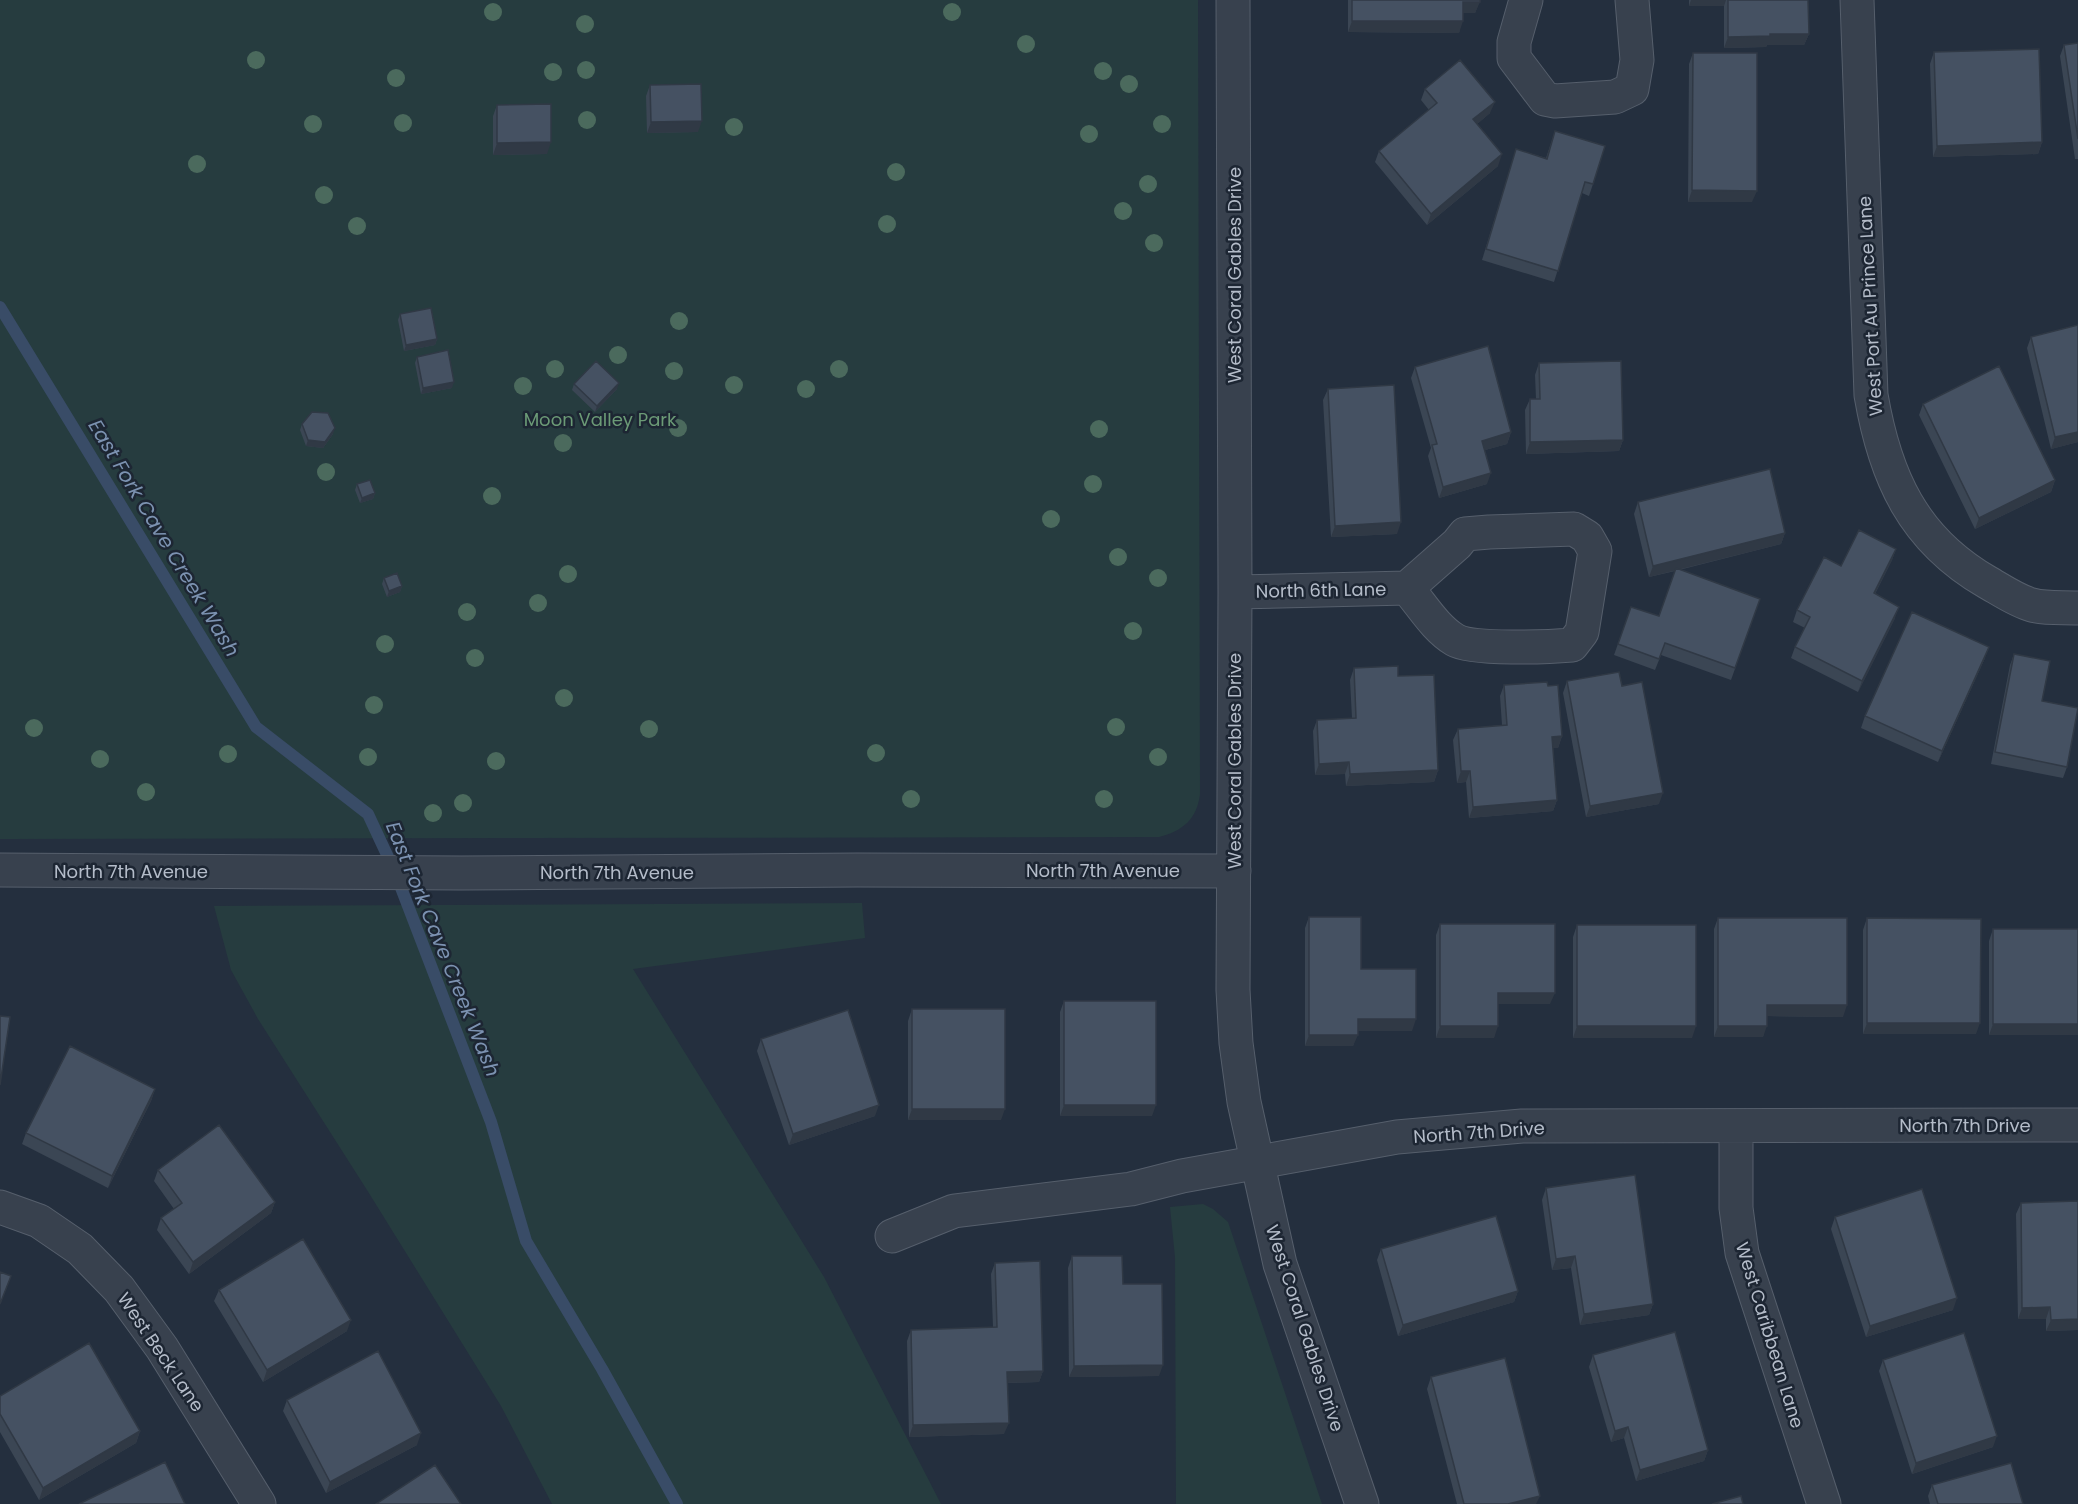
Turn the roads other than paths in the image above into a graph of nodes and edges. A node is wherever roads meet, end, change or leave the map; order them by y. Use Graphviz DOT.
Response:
graph roads {
  1 [pos="1233,0"];
  2 [pos="1526,0"];
  3 [pos="1632,0"];
  4 [pos="1857,0"];
  5 [pos="2078,582"];
  6 [pos="1407,588"];
  7 [pos="1234,592"];
  8 [pos="2078,594"];
  9 [pos="2078,608"];
  10 [pos="0,870"];
  11 [pos="1234,871"];
  12 [pos="2078,1125"];
  13 [pos="1736,1126"];
  14 [pos="1256,1163"];
  15 [pos="0,1207"];
  16 [pos="892,1236"];
  17 [pos="259,1504"];
  18 [pos="1362,1504"];
  19 [pos="1824,1504"];
  1 -- 7 [label="street, West Coral Gables Drive"];
  2 -- 3 [label="street"];
  4 -- 9 [label="street, West Port Au Prince Lane"];
  5 -- 8 [label="street"];
  6 -- 6 [label="street, North 6th Lane"];
  6 -- 7 [label="street, North 6th Lane"];
  7 -- 11 [label="street, West Coral Gables Drive"];
  10 -- 11 [label="street, North 7th Avenue"];
  11 -- 14 [label="street, West Coral Gables Drive"];
  12 -- 13 [label="street, North 7th Drive"];
  13 -- 14 [label="street, North 7th Drive"];
  13 -- 19 [label="street, West Caribbean Lane"];
  14 -- 16 [label="street, North 7th Drive"];
  14 -- 18 [label="street, West Coral Gables Drive"];
  15 -- 17 [label="street, West Beck Lane"];
}
